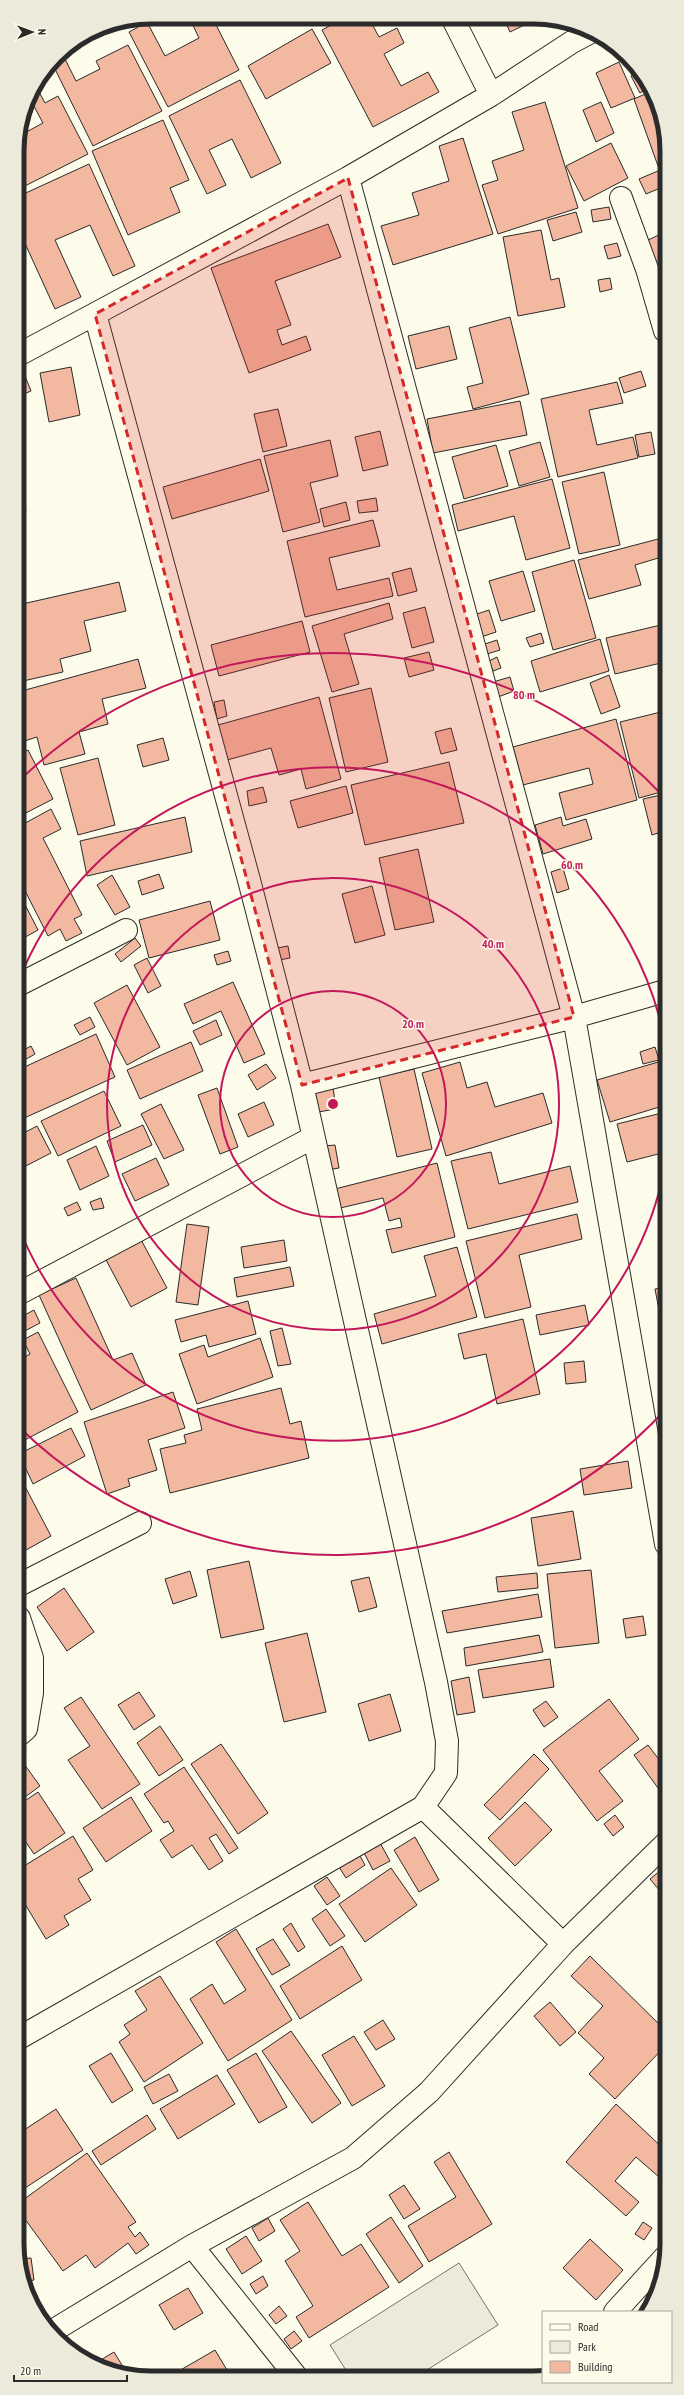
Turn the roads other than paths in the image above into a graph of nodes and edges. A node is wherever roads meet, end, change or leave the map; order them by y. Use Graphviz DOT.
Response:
graph roads {
  1 [pos="455,24"];
  2 [pos="585,36"];
  3 [pos="491,95"];
  4 [pos="348,178"];
  5 [pos="621,198"];
  6 [pos="660,313"];
  7 [pos="95,314"];
  8 [pos="24,352"];
  9 [pos="126,930"];
  10 [pos="24,982"];
  11 [pos="660,992"];
  12 [pos="574,1017"];
  13 [pos="302,1085"];
  14 [pos="312,1138"];
  15 [pos="24,1291"];
  16 [pos="660,1510"];
  17 [pos="140,1522"];
  18 [pos="24,1582"];
  19 [pos="24,1633"];
  20 [pos="24,1731"];
  21 [pos="423,1807"];
  22 [pos="660,1849"];
  23 [pos="563,1944"];
  24 [pos="24,2035"];
  25 [pos="192,2246"];
  26 [pos="659,2264"];
  27 [pos="616,2311"];
  28 [pos="56,2329"];
  29 [pos="290,2371"];
  1 -- 3 [label="street"];
  2 -- 3 [label="street"];
  3 -- 4 [label="street"];
  4 -- 7 [label="street"];
  4 -- 12 [label="street"];
  5 -- 6 [label="street"];
  7 -- 8 [label="street"];
  7 -- 13 [label="street"];
  9 -- 10 [label="street"];
  11 -- 12 [label="street"];
  12 -- 13 [label="street"];
  12 -- 16 [label="street"];
  13 -- 14 [label="street"];
  14 -- 15 [label="street"];
  14 -- 21 [label="street"];
  17 -- 18 [label="street"];
  19 -- 20 [label="street"];
  21 -- 23 [label="street"];
  21 -- 24 [label="street"];
  22 -- 23 [label="street"];
  23 -- 25 [label="street"];
  25 -- 28 [label="street"];
  25 -- 29 [label="street"];
  26 -- 27 [label="street"];
}
